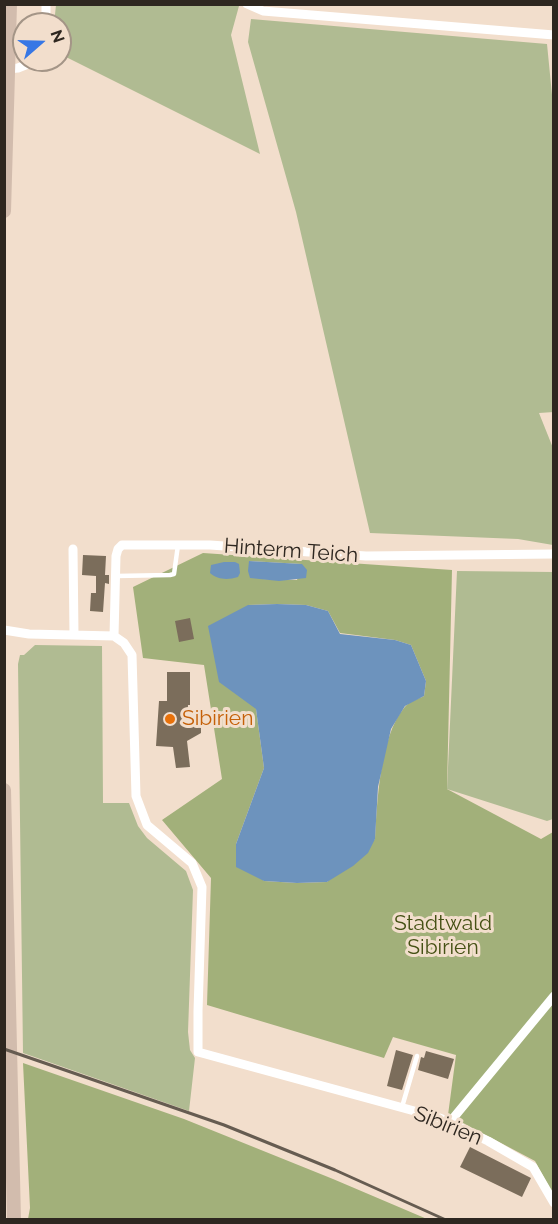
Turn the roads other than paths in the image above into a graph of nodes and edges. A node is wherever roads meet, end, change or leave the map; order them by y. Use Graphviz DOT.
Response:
graph roads {
  1 [pos="10,4"];
  2 [pos="247,4"];
  3 [pos="554,35"];
  4 [pos="12,68"];
  5 [pos="7,69"];
  6 [pos="4,211"];
  7 [pos="178,545"];
  8 [pos="74,549"];
  9 [pos="554,554"];
  10 [pos="116,576"];
  11 [pos="4,630"];
  12 [pos="74,635"];
  13 [pos="114,636"];
  14 [pos="4,790"];
  15 [pos="554,996"];
  16 [pos="417,1056"];
  17 [pos="402,1107"];
  18 [pos="450,1122"];
  19 [pos="554,1203"];
  20 [pos="14,1220"];
  1 -- 5 [label="main road"];
  2 -- 3 [label="street"];
  4 -- 5 [label="street"];
  5 -- 6 [label="main road"];
  7 -- 9 [label="street, Hinterm Teich"];
  7 -- 10 [label="lane"];
  7 -- 10 [label="street, Hinterm Teich"];
  8 -- 12 [label="street"];
  10 -- 13 [label="street, Hinterm Teich"];
  11 -- 12 [label="street"];
  12 -- 13 [label="street"];
  13 -- 17 [label="street, Sibirien"];
  14 -- 20 [label="main road"];
  15 -- 18 [label="street"];
  16 -- 17 [label="lane"];
  17 -- 18 [label="street, Sibirien"];
  18 -- 19 [label="street, Sibirien"];
}
